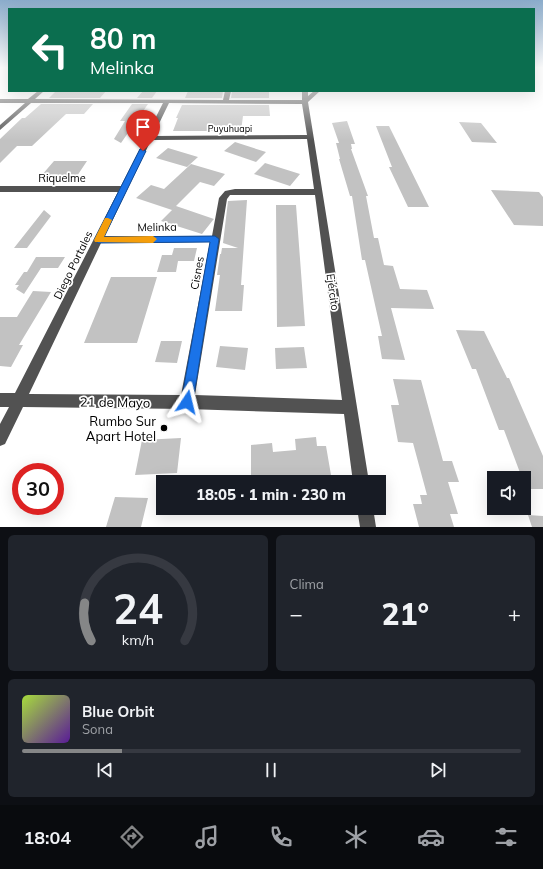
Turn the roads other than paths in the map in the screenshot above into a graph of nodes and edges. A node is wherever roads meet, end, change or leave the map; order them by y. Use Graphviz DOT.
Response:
graph roads {
  1 [pos="40,92"];
  2 [pos="228,92"];
  3 [pos="315,92"];
  4 [pos="305,96"];
  5 [pos="0,101"];
  6 [pos="30,101"];
  7 [pos="167,101"];
  8 [pos="226,101"];
  9 [pos="0,128"];
  10 [pos="310,137"];
  11 [pos="149,138"];
  12 [pos="0,189"];
  13 [pos="124,189"];
  14 [pos="319,192"];
  15 [pos="215,239"];
  16 [pos="98,240"];
  17 [pos="0,400"];
  18 [pos="19,401"];
  19 [pos="187,402"];
  20 [pos="350,407"];
  21 [pos="0,439"];
  22 [pos="360,475"];
  23 [pos="366,515"];
  24 [pos="368,527"];
  1 -- 6 [label="street"];
  2 -- 8 [label="street"];
  3 -- 4 [label="street"];
  4 -- 8 [label="street"];
  4 -- 10 [label="street, Ejército"];
  5 -- 6 [label="street"];
  6 -- 7 [label="street"];
  6 -- 9 [label="street"];
  7 -- 8 [label="street"];
  7 -- 11 [label="street, Diego Portales"];
  10 -- 11 [label="street, Puyuhuapi"];
  10 -- 14 [label="street, Ejército"];
  11 -- 13 [label="street, Diego Portales"];
  12 -- 13 [label="street, Riquelme"];
  13 -- 16 [label="street, Diego Portales"];
  14 -- 15 [label="street, Cisnes"];
  14 -- 20 [label="street, Ejército"];
  15 -- 16 [label="street, Melinka"];
  15 -- 19 [label="street, Cisnes"];
  16 -- 18 [label="street, Diego Portales"];
  17 -- 18 [label="street, 21 de Mayo"];
  18 -- 19 [label="street, 21 de Mayo"];
  18 -- 21 [label="street, Diego Portales"];
  19 -- 20 [label="street, 21 de Mayo"];
  20 -- 22 [label="street, Ejército"];
  23 -- 24 [label="street"];
}
